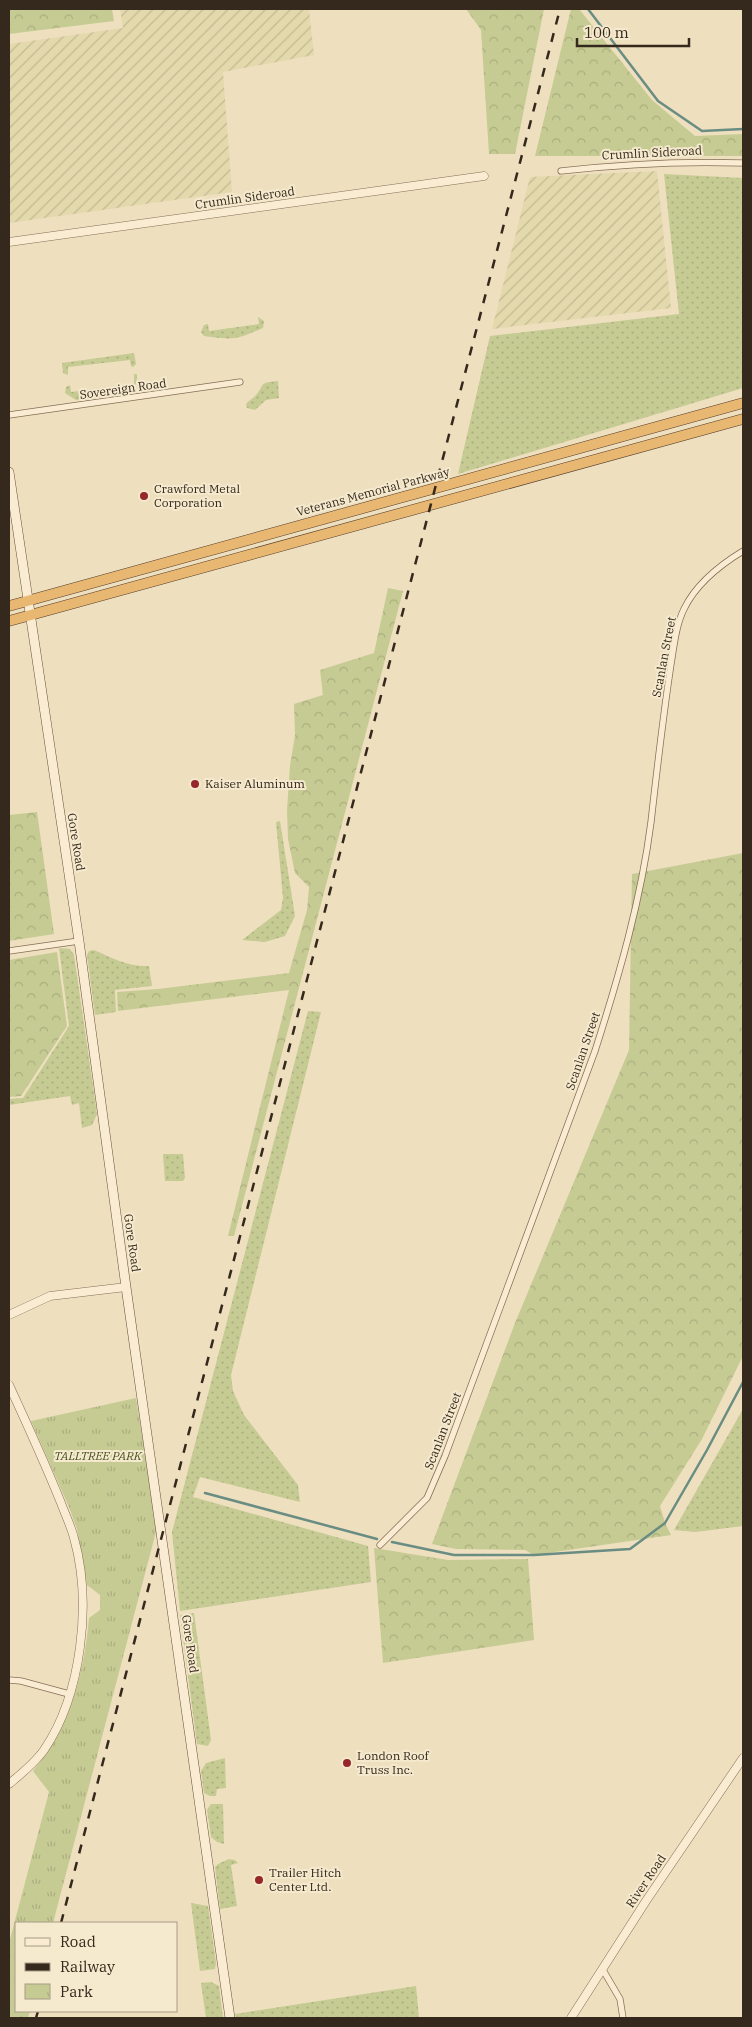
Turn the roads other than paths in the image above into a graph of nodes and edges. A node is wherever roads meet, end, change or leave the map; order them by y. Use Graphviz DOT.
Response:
graph roads {
  1 [pos="743,163"];
  2 [pos="561,171"];
  3 [pos="484,176"];
  4 [pos="9,242"];
  5 [pos="240,382"];
  6 [pos="743,403"];
  7 [pos="9,415"];
  8 [pos="743,419"];
  9 [pos="9,472"];
  10 [pos="743,551"];
  11 [pos="27,601"];
  12 [pos="9,606"];
  13 [pos="29,615"];
  14 [pos="9,621"];
  15 [pos="79,941"];
  16 [pos="9,951"];
  17 [pos="126,1287"];
  18 [pos="9,1315"];
  19 [pos="9,1385"];
  20 [pos="380,1545"];
  21 [pos="9,1680"];
  22 [pos="68,1694"];
  23 [pos="743,1758"];
  24 [pos="9,1784"];
  25 [pos="603,1970"];
  26 [pos="230,2018"];
  27 [pos="571,2018"];
  28 [pos="623,2018"];
  1 -- 2 [label="street, Crumlin Sideroad"];
  3 -- 4 [label="street, Crumlin Sideroad"];
  5 -- 7 [label="street, Sovereign Road"];
  6 -- 11 [label="highway, Veterans Memorial Parkway"];
  8 -- 13 [label="highway"];
  9 -- 11 [label="main road, Gore Road"];
  10 -- 20 [label="street, Scanlan Street"];
  11 -- 12 [label="highway, Veterans Memorial Parkway"];
  11 -- 13 [label="main road, Gore Road"];
  13 -- 14 [label="highway"];
  13 -- 15 [label="main road, Gore Road"];
  15 -- 16 [label="street"];
  15 -- 17 [label="main road, Gore Road"];
  17 -- 18 [label="street"];
  17 -- 26 [label="main road, Gore Road"];
  19 -- 22 [label="street"];
  21 -- 22 [label="street"];
  22 -- 24 [label="street"];
  23 -- 25 [label="street, River Road"];
  25 -- 27 [label="street, River Road"];
  25 -- 28 [label="street"];
}
